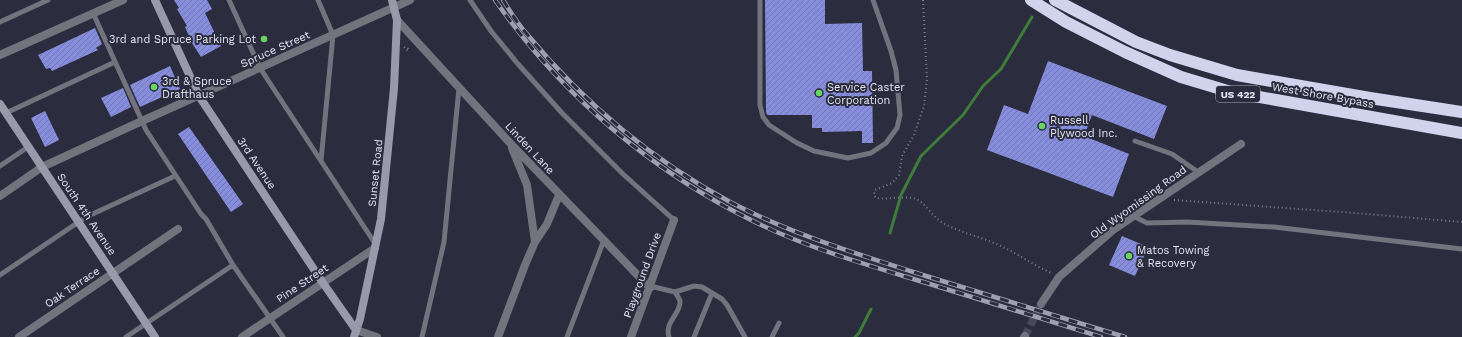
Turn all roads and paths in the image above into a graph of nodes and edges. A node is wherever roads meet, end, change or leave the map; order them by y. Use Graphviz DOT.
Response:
graph roads {
  1 [pos="48,0"];
  2 [pos="121,0"];
  3 [pos="156,0"];
  4 [pos="230,0"];
  5 [pos="318,0"];
  6 [pos="410,0"];
  7 [pos="470,0"];
  8 [pos="760,0"];
  9 [pos="873,0"];
  10 [pos="923,0"];
  11 [pos="1031,0"];
  12 [pos="1055,0"];
  13 [pos="393,4"];
  14 [pos="93,13"];
  15 [pos="396,20"];
  16 [pos="0,22"];
  17 [pos="333,35"];
  18 [pos="0,55"];
  19 [pos="115,62"];
  20 [pos="260,68"];
  21 [pos="459,88"];
  22 [pos="199,96"];
  23 [pos="0,104"];
  24 [pos="6,112"];
  25 [pos="1462,112"];
  26 [pos="142,120"];
  27 [pos="1462,133"];
  28 [pos="1135,141"];
  29 [pos="511,144"];
  30 [pos="1241,144"];
  31 [pos="28,147"];
  32 [pos="321,161"];
  33 [pos="0,166"];
  34 [pos="42,167"];
  35 [pos="1198,172"];
  36 [pos="175,176"];
  37 [pos="559,195"];
  38 [pos="0,196"];
  39 [pos="1161,198"];
  40 [pos="1133,216"];
  41 [pos="674,220"];
  42 [pos="78,222"];
  43 [pos="1462,222"];
  44 [pos="178,229"];
  45 [pos="604,240"];
  46 [pos="535,242"];
  47 [pos="375,246"];
  48 [pos="1462,249"];
  49 [pos="233,265"];
  50 [pos="113,273"];
  51 [pos="0,275"];
  52 [pos="1059,277"];
  53 [pos="323,282"];
  54 [pos="650,287"];
  55 [pos="676,292"];
  56 [pos="712,293"];
  57 [pos="1041,304"];
  58 [pos="269,319"];
  59 [pos="146,323"];
  60 [pos="779,323"];
  61 [pos="355,334"];
  62 [pos="19,337"];
  63 [pos="126,337"];
  64 [pos="155,337"];
  65 [pos="242,337"];
  66 [pos="283,337"];
  67 [pos="377,337"];
  68 [pos="422,337"];
  69 [pos="498,337"];
  70 [pos="567,337"];
  71 [pos="631,337"];
  72 [pos="669,337"];
  73 [pos="694,337"];
  74 [pos="745,337"];
  75 [pos="772,337"];
  1 -- 16 [label="lane"];
  2 -- 14 [label="street"];
  3 -- 22 [label="street, 3rd Avenue"];
  4 -- 20 [label="lane"];
  5 -- 17 [label="lane"];
  6 -- 13 [label="street, Spruce Street"];
  7 -- 41 [label="lane"];
  8 -- 9 [label="lane"];
  10 -- 52 [label="path"];
  11 -- 27 [label="highway, West Shore Bypass / US 422"];
  12 -- 25 [label="highway, West Shore Bypass / US 422"];
  13 -- 15 [label="street, Sunset Road"];
  13 -- 17 [label="street, Spruce Street"];
  14 -- 18 [label="street"];
  14 -- 19 [label="lane"];
  15 -- 21 [label="street, Linden Lane"];
  15 -- 47 [label="street, Sunset Road"];
  17 -- 20 [label="street, Spruce Street"];
  17 -- 32 [label="lane"];
  19 -- 24 [label="lane"];
  19 -- 26 [label="lane"];
  20 -- 22 [label="street, Spruce Street"];
  20 -- 32 [label="lane"];
  21 -- 29 [label="street, Linden Lane"];
  21 -- 68 [label="lane"];
  22 -- 26 [label="street, Spruce Street"];
  22 -- 53 [label="street, 3rd Avenue"];
  23 -- 24 [label="street, South 4th Avenue"];
  24 -- 31 [label="street, South 4th Avenue"];
  26 -- 34 [label="street, Spruce Street"];
  26 -- 36 [label="lane"];
  28 -- 35 [label="lane"];
  29 -- 37 [label="street, Linden Lane"];
  29 -- 46 [label="street"];
  30 -- 35 [label="street, Old Wyomissing Road"];
  31 -- 33 [label="lane"];
  31 -- 34 [label="street, South 4th Avenue"];
  32 -- 47 [label="lane"];
  34 -- 38 [label="street, Spruce Street"];
  34 -- 42 [label="street, South 4th Avenue"];
  35 -- 39 [label="street, Old Wyomissing Road"];
  36 -- 42 [label="lane"];
  36 -- 49 [label="lane"];
  37 -- 45 [label="street, Linden Lane"];
  37 -- 46 [label="street"];
  39 -- 40 [label="street, Old Wyomissing Road"];
  39 -- 43 [label="path"];
  40 -- 48 [label="lane"];
  40 -- 52 [label="street, Old Wyomissing Road"];
  41 -- 54 [label="street, Playground Drive"];
  42 -- 50 [label="street, South 4th Avenue"];
  42 -- 51 [label="lane"];
  44 -- 50 [label="street, Oak Terrace"];
  45 -- 54 [label="street, Linden Lane"];
  45 -- 70 [label="lane"];
  46 -- 69 [label="street"];
  47 -- 53 [label="street, Pine Street"];
  47 -- 61 [label="street, Sunset Road"];
  49 -- 58 [label="lane"];
  49 -- 59 [label="lane"];
  50 -- 59 [label="street, South 4th Avenue"];
  50 -- 62 [label="street, Oak Terrace"];
  52 -- 57 [label="street, Old Wyomissing Road"];
  53 -- 58 [label="street, Pine Street"];
  53 -- 61 [label="street, 3rd Avenue"];
  54 -- 55 [label="lane"];
  54 -- 71 [label="street, Playground Drive"];
  55 -- 56 [label="lane"];
  55 -- 72 [label="lane"];
  56 -- 73 [label="lane"];
  56 -- 74 [label="lane"];
  58 -- 65 [label="street, Pine Street"];
  58 -- 66 [label="lane"];
  59 -- 63 [label="lane"];
  59 -- 64 [label="street, South 4th Avenue"];
  60 -- 75 [label="lane"];
  61 -- 67 [label="street"];
}
